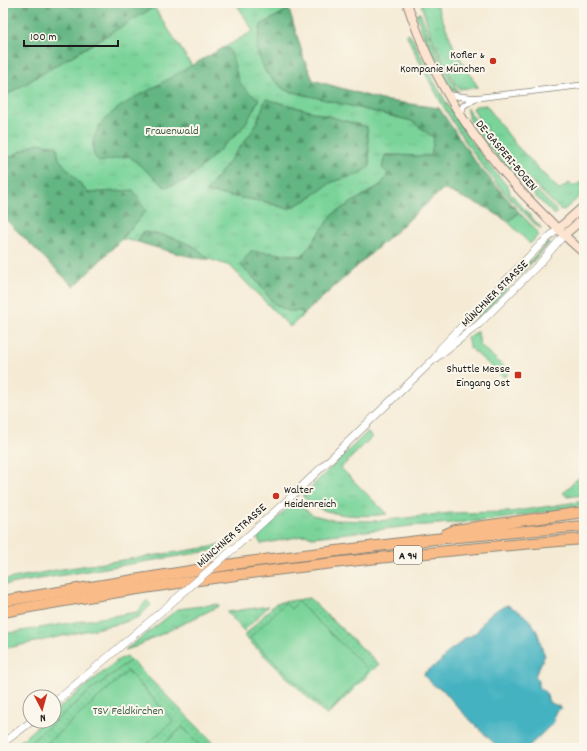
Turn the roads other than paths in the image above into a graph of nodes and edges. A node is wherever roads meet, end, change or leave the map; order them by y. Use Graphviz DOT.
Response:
graph roads {
  1 [pos="407,3"];
  2 [pos="584,85"];
  3 [pos="447,95"];
  4 [pos="475,98"];
  5 [pos="461,116"];
  6 [pos="584,206"];
  7 [pos="584,218"];
  8 [pos="561,232"];
  9 [pos="584,253"];
  10 [pos="433,360"];
  11 [pos="584,512"];
  12 [pos="584,526"];
  13 [pos="584,538"];
  14 [pos="434,539"];
  15 [pos="3,601"];
  16 [pos="3,612"];
  17 [pos="62,696"];
  18 [pos="22,729"];
  19 [pos="13,737"];
  20 [pos="3,743"];
  21 [pos="4,748"];
  1 -- 3 [label="main road, DE-GASPERI-BOGEN"];
  2 -- 4 [label="street"];
  3 -- 4 [label="street"];
  3 -- 5 [label="main road, DE-GASPERI-BOGEN"];
  4 -- 5 [label="street"];
  5 -- 8 [label="main road, DE-GASPERI-BOGEN"];
  6 -- 8 [label="main road"];
  7 -- 8 [label="main road"];
  8 -- 9 [label="main road, DE-GASPERI-BOGEN"];
  8 -- 10 [label="street, MÜNCHNER STRASSE"];
  8 -- 10 [label="street, MÜNCHNER STRASSE"];
  10 -- 17 [label="street, MÜNCHNER STRASSE, bridge"];
  11 -- 14 [label="highway"];
  12 -- 14 [label="highway, A 94"];
  13 -- 16 [label="highway, A 94"];
  14 -- 15 [label="highway, A 94"];
  18 -- 19 [label="street"];
  19 -- 20 [label="street"];
  19 -- 21 [label="street"];
}
